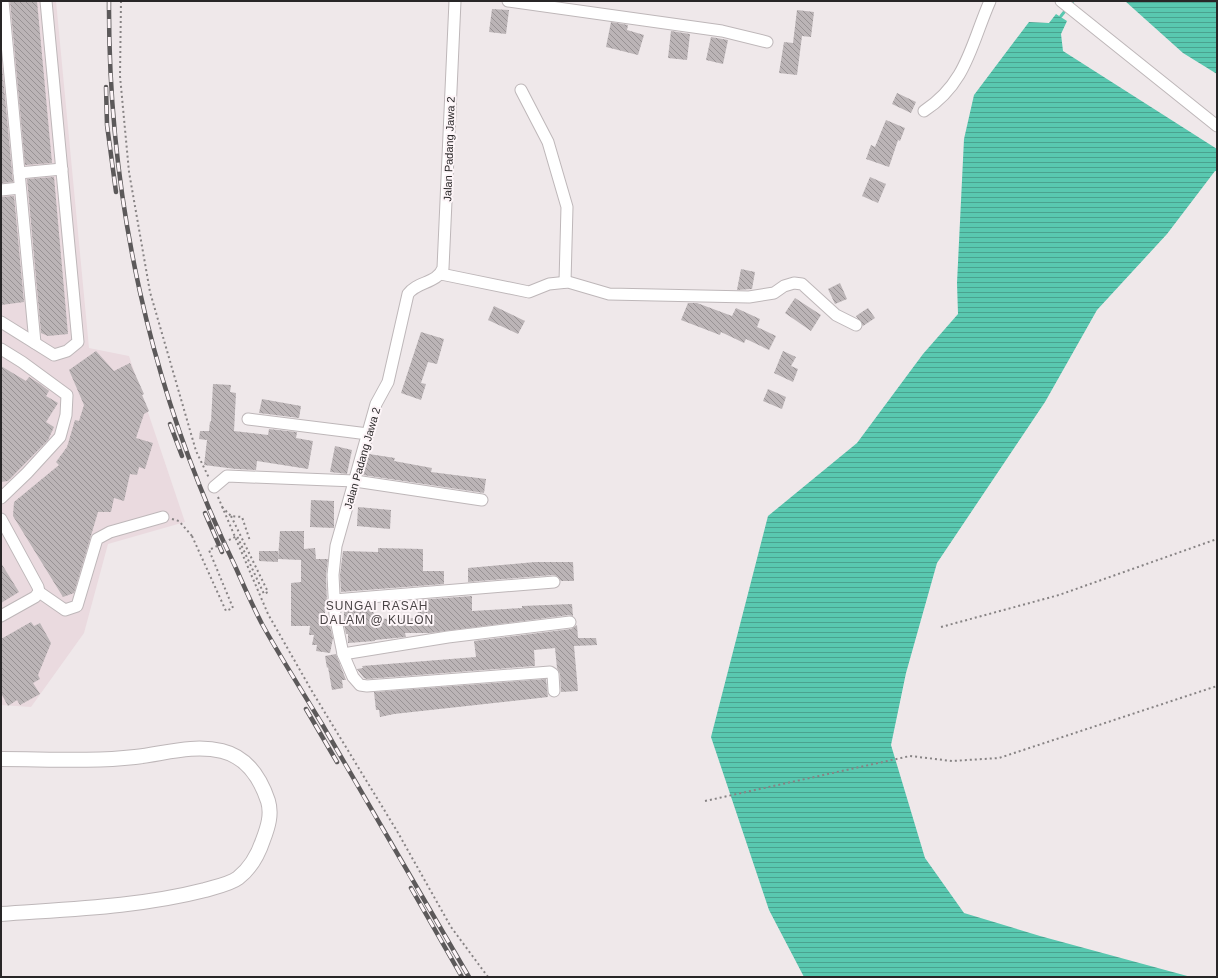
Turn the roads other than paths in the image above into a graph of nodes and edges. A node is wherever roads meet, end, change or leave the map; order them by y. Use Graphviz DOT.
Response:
graph roads {
  1 [pos="3,1"];
  2 [pos="46,1"];
  3 [pos="455,1"];
  4 [pos="508,1"];
  5 [pos="990,1"];
  6 [pos="1061,1"];
  7 [pos="767,42"];
  8 [pos="5,60"];
  9 [pos="521,90"];
  10 [pos="924,111"];
  11 [pos="1217,126"];
  12 [pos="62,169"];
  13 [pos="19,173"];
  14 [pos="20,188"];
  15 [pos="1,190"];
  16 [pos="441,274"];
  17 [pos="565,282"];
  18 [pos="1,322"];
  19 [pos="856,324"];
  20 [pos="35,343"];
  21 [pos="1,349"];
  22 [pos="248,419"];
  23 [pos="368,434"];
  24 [pos="355,481"];
  25 [pos="214,487"];
  26 [pos="1,498"];
  27 [pos="482,500"];
  28 [pos="163,517"];
  29 [pos="1,519"];
  30 [pos="554,582"];
  31 [pos="37,595"];
  32 [pos="334,600"];
  33 [pos="1,616"];
  34 [pos="570,622"];
  35 [pos="343,654"];
  36 [pos="554,691"];
  37 [pos="1,759"];
  38 [pos="1,914"];
  1 -- 8 [label="street"];
  2 -- 12 [label="street"];
  3 -- 16 [label="street, Jalan Padang Jawa 2"];
  4 -- 7 [label="street"];
  5 -- 10 [label="street"];
  6 -- 11 [label="street"];
  8 -- 13 [label="street"];
  9 -- 17 [label="street"];
  12 -- 13 [label="street"];
  12 -- 20 [label="street"];
  13 -- 14 [label="street"];
  14 -- 15 [label="street"];
  14 -- 20 [label="street"];
  16 -- 17 [label="street"];
  16 -- 23 [label="street, Jalan Padang Jawa 2"];
  17 -- 19 [label="street"];
  18 -- 20 [label="street"];
  21 -- 26 [label="street"];
  22 -- 23 [label="street"];
  23 -- 24 [label="street, Jalan Padang Jawa 2"];
  24 -- 25 [label="street"];
  24 -- 27 [label="street"];
  24 -- 32 [label="street, Jalan Padang Jawa 2"];
  28 -- 31 [label="street"];
  29 -- 31 [label="street"];
  30 -- 32 [label="street"];
  31 -- 33 [label="street"];
  32 -- 35 [label="street, Jalan Padang Jawa 2"];
  34 -- 35 [label="street"];
  35 -- 36 [label="street, Jalan Padang Jawa 2"];
  37 -- 38 [label="main road"];
}
